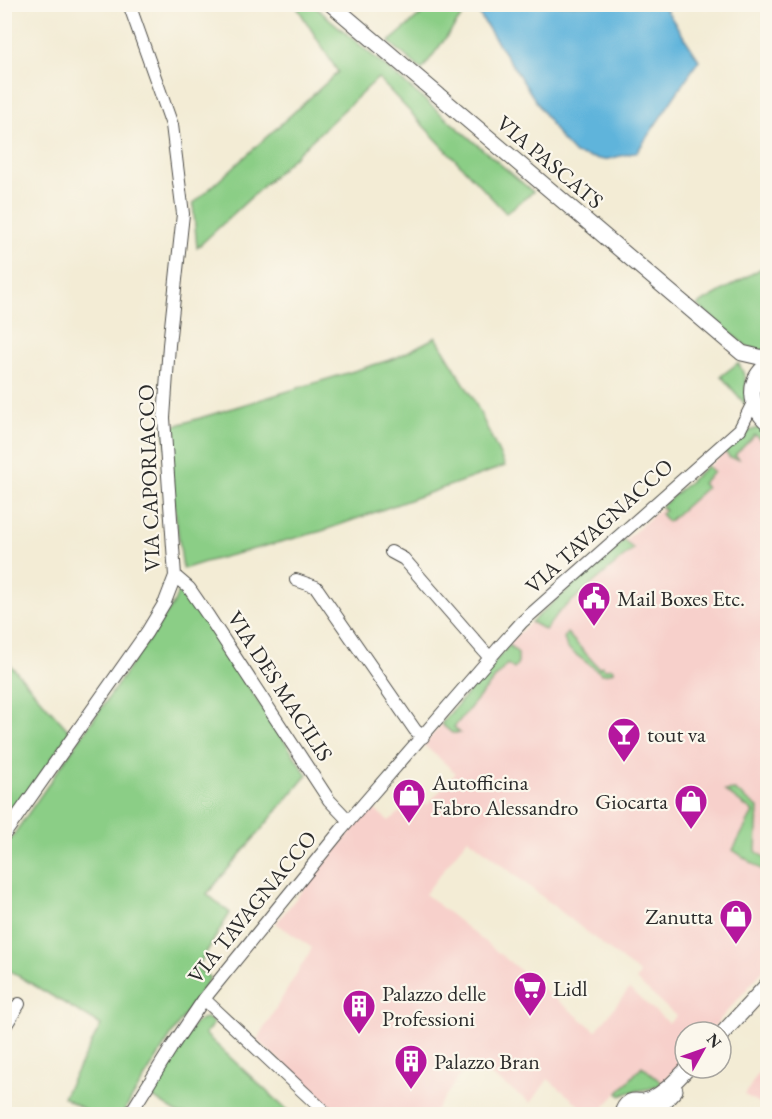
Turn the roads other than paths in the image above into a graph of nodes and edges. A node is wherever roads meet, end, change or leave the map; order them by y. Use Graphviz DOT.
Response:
graph roads {
  1 [pos="129,4"];
  2 [pos="331,4"];
  3 [pos="742,353"];
  4 [pos="768,359"];
  5 [pos="768,364"];
  6 [pos="753,384"];
  7 [pos="753,403"];
  8 [pos="767,423"];
  9 [pos="740,429"];
  10 [pos="391,552"];
  11 [pos="175,576"];
  12 [pos="296,580"];
  13 [pos="490,658"];
  14 [pos="423,736"];
  15 [pos="349,821"];
  16 [pos="4,835"];
  17 [pos="768,984"];
  18 [pos="204,999"];
  19 [pos="20,1004"];
  20 [pos="733,1022"];
  21 [pos="4,1028"];
  22 [pos="675,1080"];
  23 [pos="683,1080"];
  24 [pos="642,1102"];
  25 [pos="130,1114"];
  26 [pos="327,1114"];
  27 [pos="622,1114"];
  28 [pos="652,1114"];
  1 -- 11 [label="street, VIA CAPORIACCO"];
  2 -- 3 [label="main road, VIA PASCATS"];
  3 -- 4 [label="main road, VIA PASCATS"];
  3 -- 6 [label="main road"];
  5 -- 6 [label="main road"];
  6 -- 7 [label="main road"];
  7 -- 8 [label="main road"];
  7 -- 9 [label="street, VIA TAVAGNACCO"];
  8 -- 9 [label="street, VIA TAVAGNACCO"];
  9 -- 13 [label="street, VIA TAVAGNACCO"];
  10 -- 13 [label="street"];
  11 -- 15 [label="street, VIA DES MACILIS"];
  11 -- 16 [label="street, VIA CAPORIACCO"];
  12 -- 14 [label="street"];
  13 -- 14 [label="street, VIA TAVAGNACCO"];
  14 -- 15 [label="street, VIA TAVAGNACCO"];
  15 -- 18 [label="street, VIA TAVAGNACCO"];
  17 -- 20 [label="main road"];
  18 -- 25 [label="street, VIA TAVAGNACCO"];
  18 -- 26 [label="street"];
  19 -- 21 [label="street"];
  22 -- 24 [label="main road"];
  23 -- 28 [label="main road"];
  24 -- 27 [label="main road"];
  24 -- 28 [label="main road"];
}
